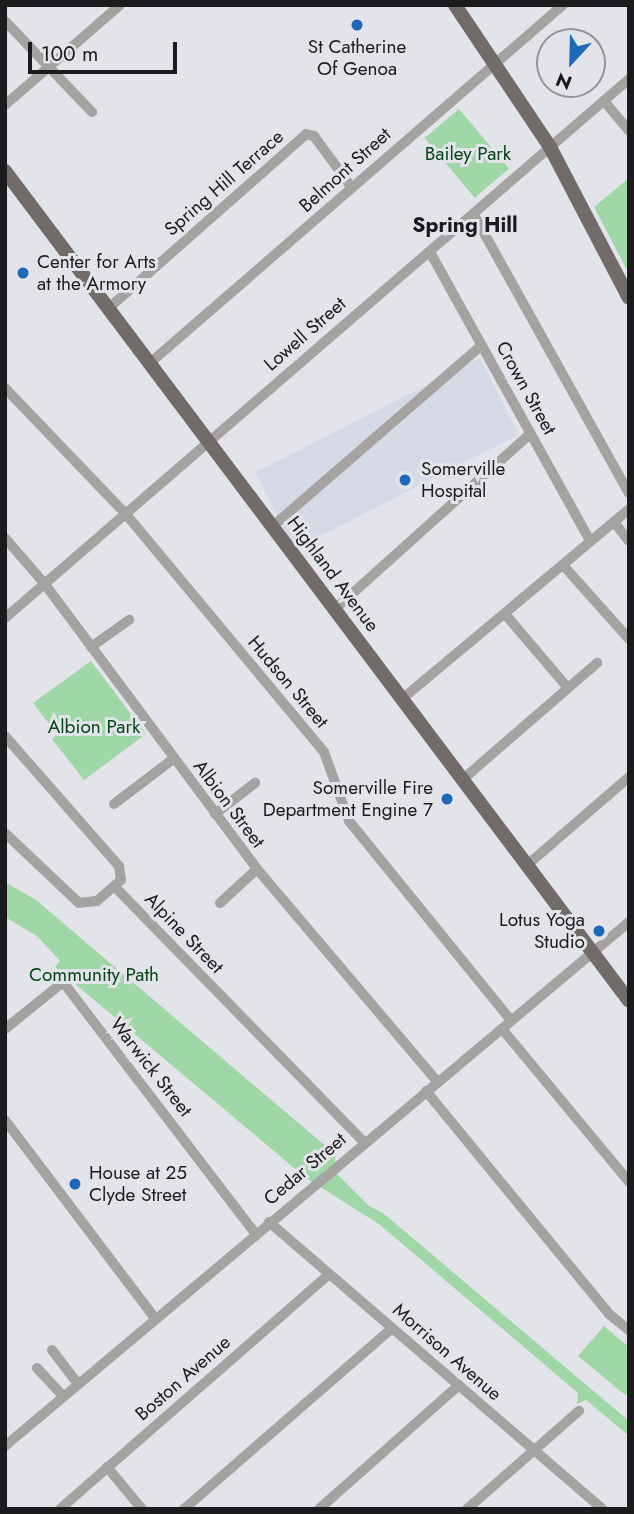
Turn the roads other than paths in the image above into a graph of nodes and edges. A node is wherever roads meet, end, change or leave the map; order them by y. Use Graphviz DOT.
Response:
graph roads {
  1 [pos="120,5"];
  2 [pos="455,5"];
  3 [pos="563,5"];
  4 [pos="5,21"];
  5 [pos="49,66"];
  6 [pos="495,66"];
  7 [pos="629,79"];
  8 [pos="604,101"];
  9 [pos="5,105"];
  10 [pos="92,112"];
  11 [pos="629,131"];
  12 [pos="550,147"];
  13 [pos="5,171"];
  14 [pos="352,188"];
  15 [pos="474,215"];
  16 [pos="430,252"];
  17 [pos="627,292"];
  18 [pos="110,307"];
  19 [pos="482,345"];
  20 [pos="151,362"];
  21 [pos="5,388"];
  22 [pos="530,434"];
  23 [pos="210,441"];
  24 [pos="629,493"];
  25 [pos="629,509"];
  26 [pos="125,513"];
  27 [pos="614,522"];
  28 [pos="273,526"];
  29 [pos="5,538"];
  30 [pos="590,541"];
  31 [pos="629,541"];
  32 [pos="563,565"];
  33 [pos="44,583"];
  34 [pos="335,609"];
  35 [pos="505,614"];
  36 [pos="5,618"];
  37 [pos="129,620"];
  38 [pos="629,639"];
  39 [pos="91,647"];
  40 [pos="597,663"];
  41 [pos="568,688"];
  42 [pos="402,699"];
  43 [pos="5,736"];
  44 [pos="173,759"];
  45 [pos="629,777"];
  46 [pos="462,780"];
  47 [pos="255,783"];
  48 [pos="114,804"];
  49 [pos="215,814"];
  50 [pos="5,833"];
  51 [pos="526,866"];
  52 [pos="257,870"];
  53 [pos="116,888"];
  54 [pos="220,903"];
  55 [pos="629,922"];
  56 [pos="592,954"];
  57 [pos="629,1001"];
  58 [pos="511,1020"];
  59 [pos="5,1030"];
  60 [pos="503,1030"];
  61 [pos="437,1081"];
  62 [pos="426,1091"];
  63 [pos="5,1119"];
  64 [pos="364,1142"];
  65 [pos="629,1182"];
  66 [pos="269,1222"];
  67 [pos="256,1233"];
  68 [pos="329,1274"];
  69 [pos="155,1318"];
  70 [pos="392,1328"];
  71 [pos="629,1330"];
  72 [pos="52,1350"];
  73 [pos="37,1368"];
  74 [pos="78,1384"];
  75 [pos="459,1385"];
  76 [pos="63,1396"];
  77 [pos="579,1412"];
  78 [pos="5,1446"];
  79 [pos="534,1450"];
  80 [pos="107,1467"];
  81 [pos="60,1509"];
  82 [pos="142,1509"];
  83 [pos="184,1509"];
  84 [pos="318,1509"];
  85 [pos="467,1509"];
  86 [pos="603,1509"];
  1 -- 5 [label="street"];
  2 -- 6 [label="main road"];
  3 -- 6 [label="street, Belmont Street"];
  4 -- 5 [label="street"];
  5 -- 9 [label="street"];
  5 -- 10 [label="street"];
  6 -- 12 [label="main road"];
  6 -- 14 [label="street, Belmont Street"];
  7 -- 8 [label="street, Lowell Street"];
  8 -- 11 [label="street"];
  8 -- 12 [label="street, Lowell Street"];
  12 -- 15 [label="street, Lowell Street"];
  12 -- 17 [label="main road"];
  13 -- 18 [label="main road, Highland Avenue"];
  14 -- 18 [label="street, Spring Hill Terrace"];
  14 -- 20 [label="street, Belmont Street"];
  15 -- 16 [label="street, Lowell Street"];
  15 -- 24 [label="street"];
  16 -- 19 [label="street, Crown Street"];
  16 -- 23 [label="street, Lowell Street"];
  18 -- 20 [label="main road, Highland Avenue"];
  19 -- 22 [label="street, Crown Street"];
  19 -- 28 [label="street"];
  20 -- 23 [label="main road, Highland Avenue"];
  21 -- 26 [label="street, Hudson Street"];
  22 -- 30 [label="street, Crown Street"];
  22 -- 34 [label="street"];
  23 -- 26 [label="street, Lowell Street"];
  23 -- 28 [label="main road, Highland Avenue"];
  25 -- 27 [label="street"];
  26 -- 33 [label="street, Lowell Street"];
  26 -- 58 [label="street, Hudson Street"];
  27 -- 30 [label="street"];
  27 -- 31 [label="street"];
  28 -- 34 [label="main road, Highland Avenue"];
  29 -- 33 [label="street, Albion Street"];
  30 -- 32 [label="street"];
  32 -- 35 [label="street"];
  32 -- 38 [label="street"];
  33 -- 36 [label="street, Lowell Street"];
  33 -- 39 [label="street, Albion Street"];
  34 -- 42 [label="main road, Highland Avenue"];
  35 -- 41 [label="street"];
  35 -- 42 [label="street"];
  37 -- 39 [label="street"];
  39 -- 44 [label="street, Albion Street"];
  40 -- 41 [label="street"];
  41 -- 46 [label="street"];
  42 -- 46 [label="main road, Highland Avenue"];
  43 -- 53 [label="street, Alpine Street"];
  44 -- 48 [label="street"];
  44 -- 49 [label="street, Albion Street"];
  45 -- 51 [label="street"];
  46 -- 51 [label="main road, Highland Avenue"];
  47 -- 49 [label="street"];
  49 -- 52 [label="street, Albion Street"];
  50 -- 53 [label="street"];
  51 -- 56 [label="main road, Highland Avenue"];
  52 -- 54 [label="street"];
  52 -- 61 [label="street, Albion Street"];
  53 -- 64 [label="street, Alpine Street"];
  55 -- 56 [label="street, Cedar Street"];
  56 -- 57 [label="main road, Highland Avenue"];
  56 -- 58 [label="street, Cedar Street"];
  58 -- 60 [label="street, Cedar Street"];
  59 -- 67 [label="street, Warwick Street"];
  60 -- 61 [label="street, Cedar Street"];
  60 -- 65 [label="street"];
  61 -- 62 [label="street, Cedar Street"];
  62 -- 64 [label="street, Cedar Street"];
  62 -- 71 [label="street"];
  63 -- 69 [label="street"];
  64 -- 66 [label="street, Cedar Street"];
  66 -- 67 [label="street, Cedar Street"];
  66 -- 68 [label="street, Morrison Avenue"];
  67 -- 69 [label="street, Cedar Street"];
  68 -- 70 [label="street, Morrison Avenue"];
  68 -- 80 [label="street, Boston Avenue"];
  69 -- 74 [label="street, Cedar Street"];
  70 -- 75 [label="street, Morrison Avenue"];
  70 -- 83 [label="street"];
  72 -- 74 [label="street"];
  73 -- 76 [label="street"];
  74 -- 76 [label="street, Cedar Street"];
  75 -- 79 [label="street, Morrison Avenue"];
  75 -- 84 [label="street"];
  76 -- 78 [label="street, Cedar Street"];
  77 -- 79 [label="street"];
  79 -- 85 [label="street"];
  79 -- 86 [label="street, Morrison Avenue"];
  80 -- 81 [label="street, Boston Avenue"];
  80 -- 82 [label="street"];
}
